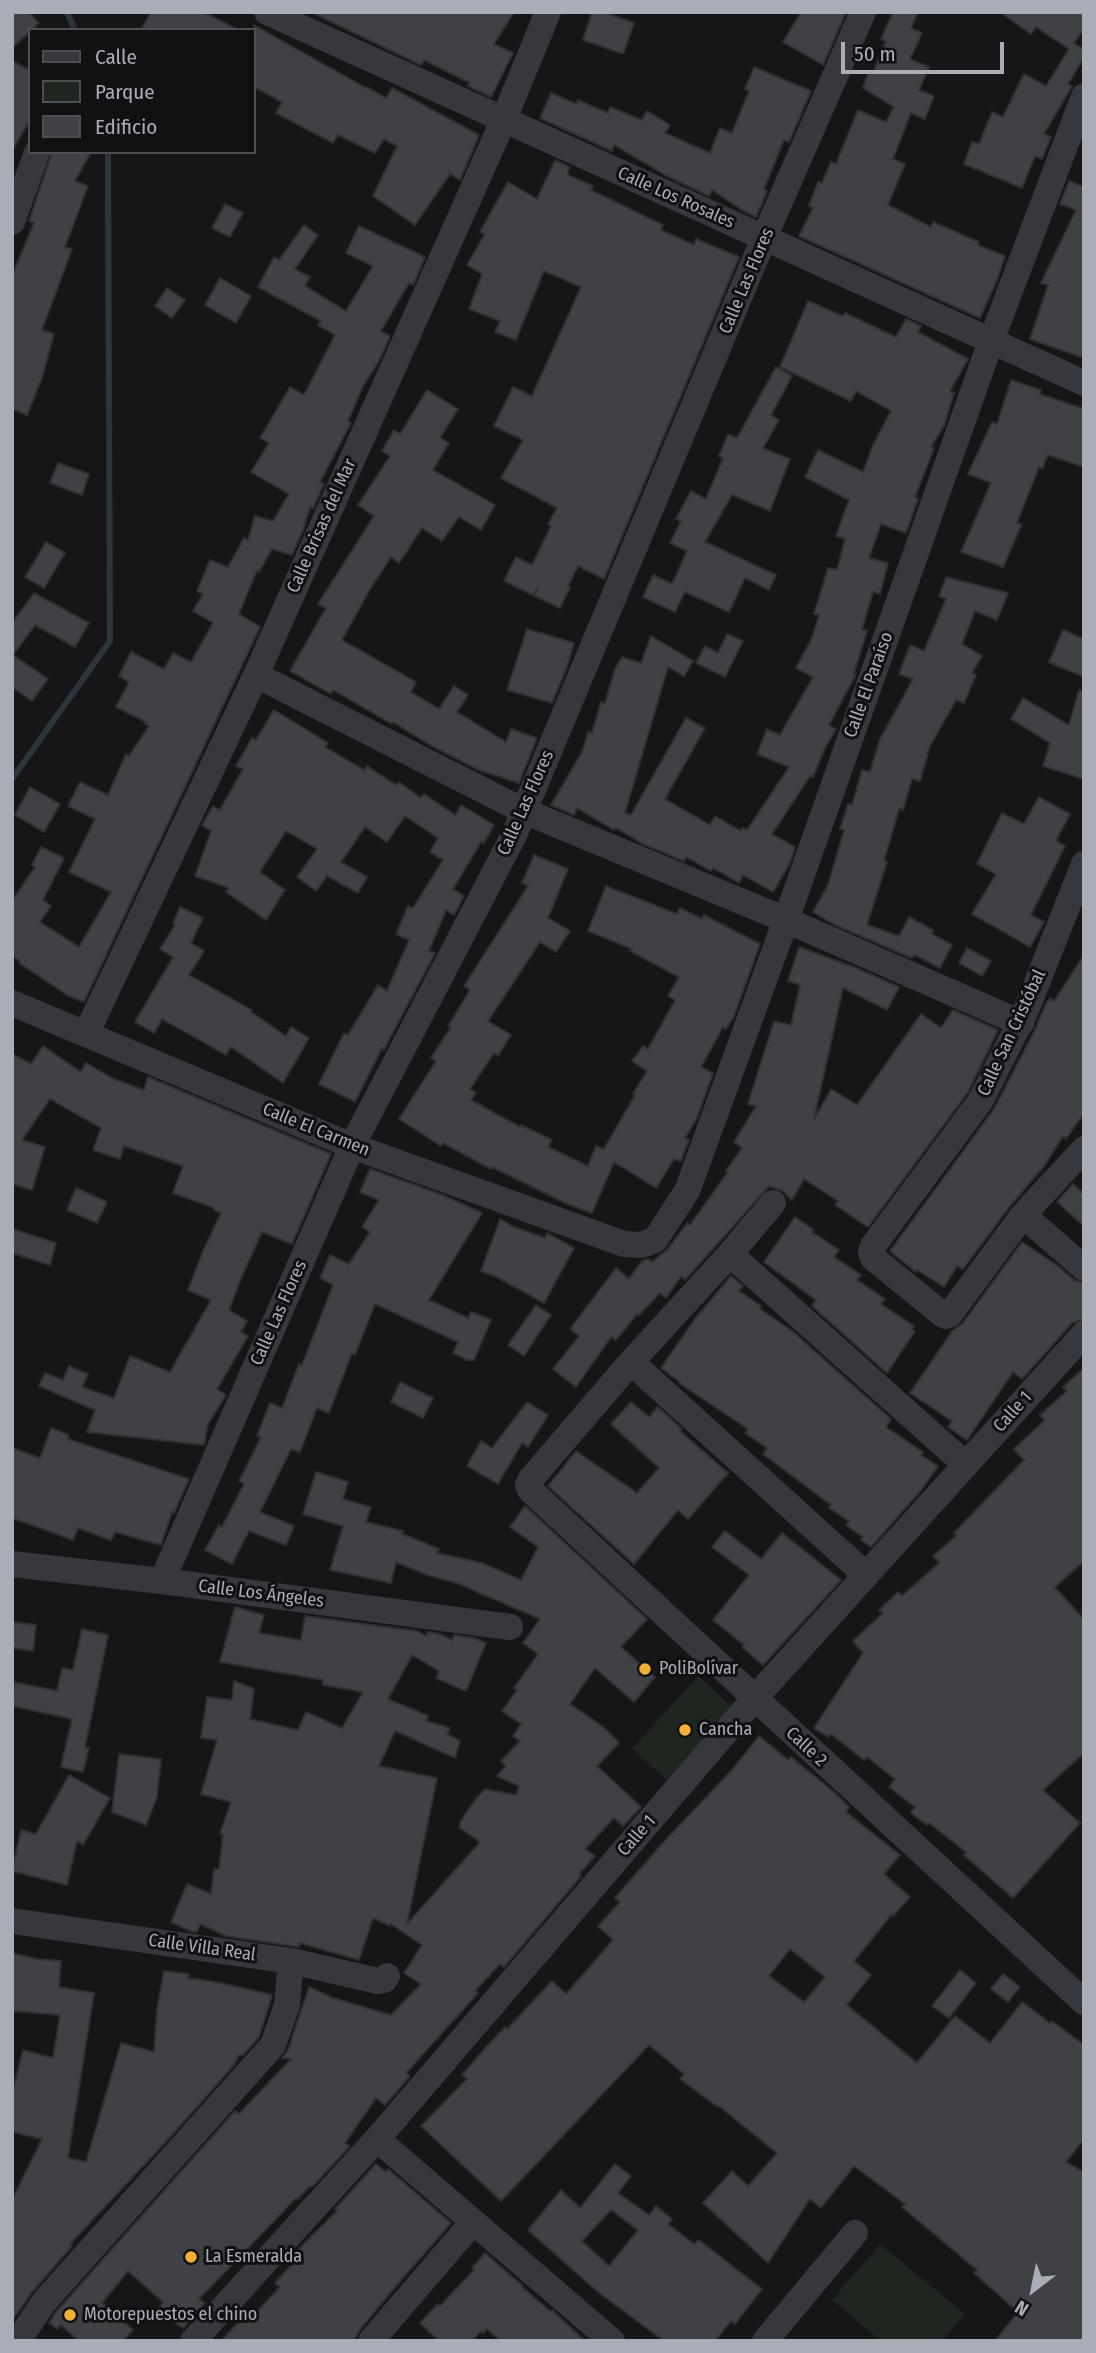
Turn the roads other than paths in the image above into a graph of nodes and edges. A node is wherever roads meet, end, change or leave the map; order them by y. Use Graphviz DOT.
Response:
graph roads {
  1 [pos="267,12"];
  2 [pos="548,12"];
  3 [pos="863,12"];
  4 [pos="1084,96"];
  5 [pos="503,119"];
  6 [pos="36,154"];
  7 [pos="12,222"];
  8 [pos="764,238"];
  9 [pos="991,341"];
  10 [pos="1084,383"];
  11 [pos="256,675"];
  12 [pos="524,811"];
  13 [pos="1084,864"];
  14 [pos="786,920"];
  15 [pos="12,1003"];
  16 [pos="1021,1023"];
  17 [pos="86,1034"];
  18 [pos="352,1146"];
  19 [pos="1084,1149"];
  20 [pos="773,1203"];
  21 [pos="1023,1215"];
  22 [pos="624,1244"];
  23 [pos="730,1254"];
  24 [pos="1084,1268"];
  25 [pos="1084,1334"];
  26 [pos="631,1362"];
  27 [pos="965,1465"];
  28 [pos="12,1564"];
  29 [pos="866,1575"];
  30 [pos="162,1581"];
  31 [pos="510,1627"];
  32 [pos="754,1699"];
  33 [pos="12,1921"];
  34 [pos="291,1961"];
  35 [pos="387,1976"];
  36 [pos="1084,2002"];
  37 [pos="377,2138"];
  38 [pos="473,2222"];
  39 [pos="855,2233"];
  40 [pos="18,2341"];
  41 [pos="193,2341"];
  42 [pos="371,2341"];
  43 [pos="612,2341"];
  44 [pos="765,2341"];
  1 -- 5 [label="street, Calle Los Rosales"];
  2 -- 5 [label="street, Calle Brisas del Mar"];
  3 -- 8 [label="street, Calle Las Flores"];
  4 -- 9 [label="street, Calle El Paraíso"];
  5 -- 8 [label="street, Calle Los Rosales"];
  5 -- 11 [label="street, Calle Brisas del Mar"];
  6 -- 7 [label="street"];
  8 -- 9 [label="street, Calle Los Rosales"];
  8 -- 12 [label="street, Calle Las Flores"];
  9 -- 10 [label="street, Calle Los Rosales"];
  9 -- 14 [label="street, Calle El Paraíso"];
  11 -- 12 [label="street"];
  11 -- 17 [label="street, Calle Brisas del Mar"];
  12 -- 14 [label="street"];
  12 -- 18 [label="street, Calle Las Flores"];
  13 -- 16 [label="street, Calle San Cristóbal"];
  14 -- 16 [label="street"];
  14 -- 22 [label="street, Calle El Paraíso"];
  15 -- 17 [label="street, Calle El Carmen"];
  16 -- 21 [label="street, Calle San Cristóbal"];
  17 -- 18 [label="street, Calle El Carmen"];
  18 -- 22 [label="street, Calle El Carmen"];
  18 -- 30 [label="street, Calle Las Flores"];
  19 -- 21 [label="street"];
  20 -- 23 [label="street"];
  21 -- 24 [label="street"];
  23 -- 26 [label="street"];
  23 -- 27 [label="street"];
  25 -- 27 [label="street, Calle 1"];
  26 -- 29 [label="street"];
  26 -- 32 [label="street, Calle 2"];
  27 -- 29 [label="street, Calle 1"];
  28 -- 30 [label="street, Calle Los Ángeles"];
  29 -- 32 [label="street, Calle 1"];
  30 -- 31 [label="street, Calle Los Ángeles"];
  32 -- 36 [label="street, Calle 2"];
  32 -- 37 [label="street, Calle 1"];
  33 -- 34 [label="street, Calle Villa Real"];
  34 -- 35 [label="street, Calle Villa Real"];
  34 -- 40 [label="street"];
  37 -- 38 [label="street"];
  37 -- 41 [label="street, Calle 1"];
  38 -- 42 [label="street"];
  38 -- 43 [label="street"];
  39 -- 44 [label="street"];
}
